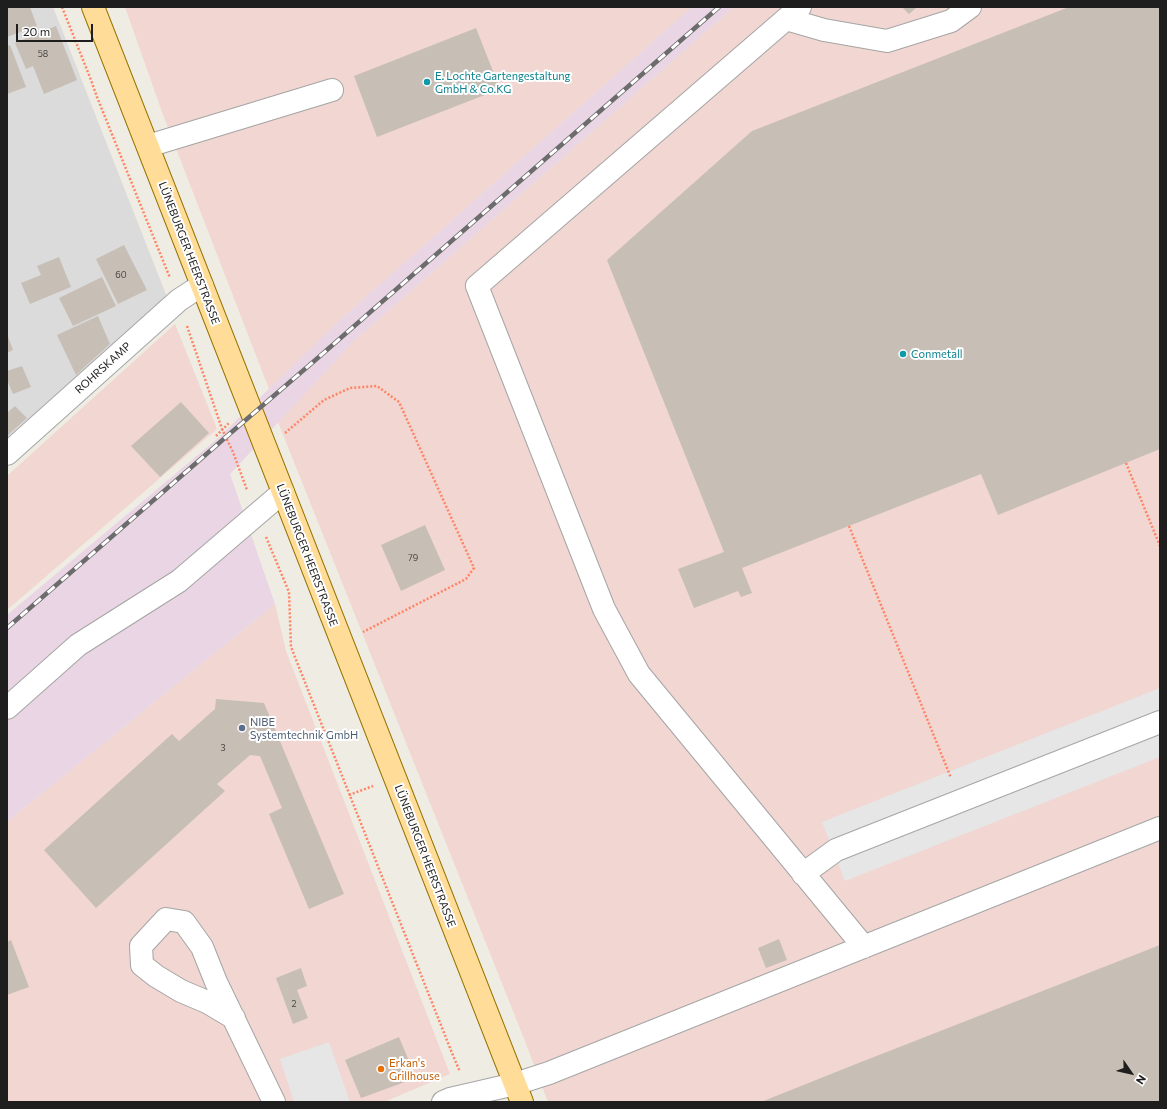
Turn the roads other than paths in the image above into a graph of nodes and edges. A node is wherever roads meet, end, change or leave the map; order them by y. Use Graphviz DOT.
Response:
graph roads {
  1 [pos="93,7"];
  2 [pos="970,7"];
  3 [pos="793,13"];
  4 [pos="332,90"];
  5 [pos="148,146"];
  6 [pos="202,285"];
  7 [pos="7,454"];
  8 [pos="282,492"];
  9 [pos="7,708"];
  10 [pos="1160,722"];
  11 [pos="1160,828"];
  12 [pos="803,874"];
  13 [pos="864,947"];
  14 [pos="234,1018"];
  15 [pos="518,1093"];
  16 [pos="274,1102"];
  17 [pos="444,1102"];
  1 -- 5 [label="main road, LÜNEBURGER HEERSTRASSE"];
  2 -- 3 [label="street"];
  3 -- 12 [label="street"];
  4 -- 5 [label="street"];
  5 -- 6 [label="main road, LÜNEBURGER HEERSTRASSE"];
  6 -- 7 [label="street, ROHRSKAMP"];
  6 -- 8 [label="main road, LÜNEBURGER HEERSTRASSE"];
  8 -- 9 [label="street"];
  8 -- 15 [label="main road, LÜNEBURGER HEERSTRASSE"];
  10 -- 12 [label="street"];
  11 -- 13 [label="street"];
  12 -- 13 [label="street"];
  13 -- 15 [label="street"];
  14 -- 14 [label="street"];
  14 -- 16 [label="street"];
  15 -- 17 [label="street"];
}
